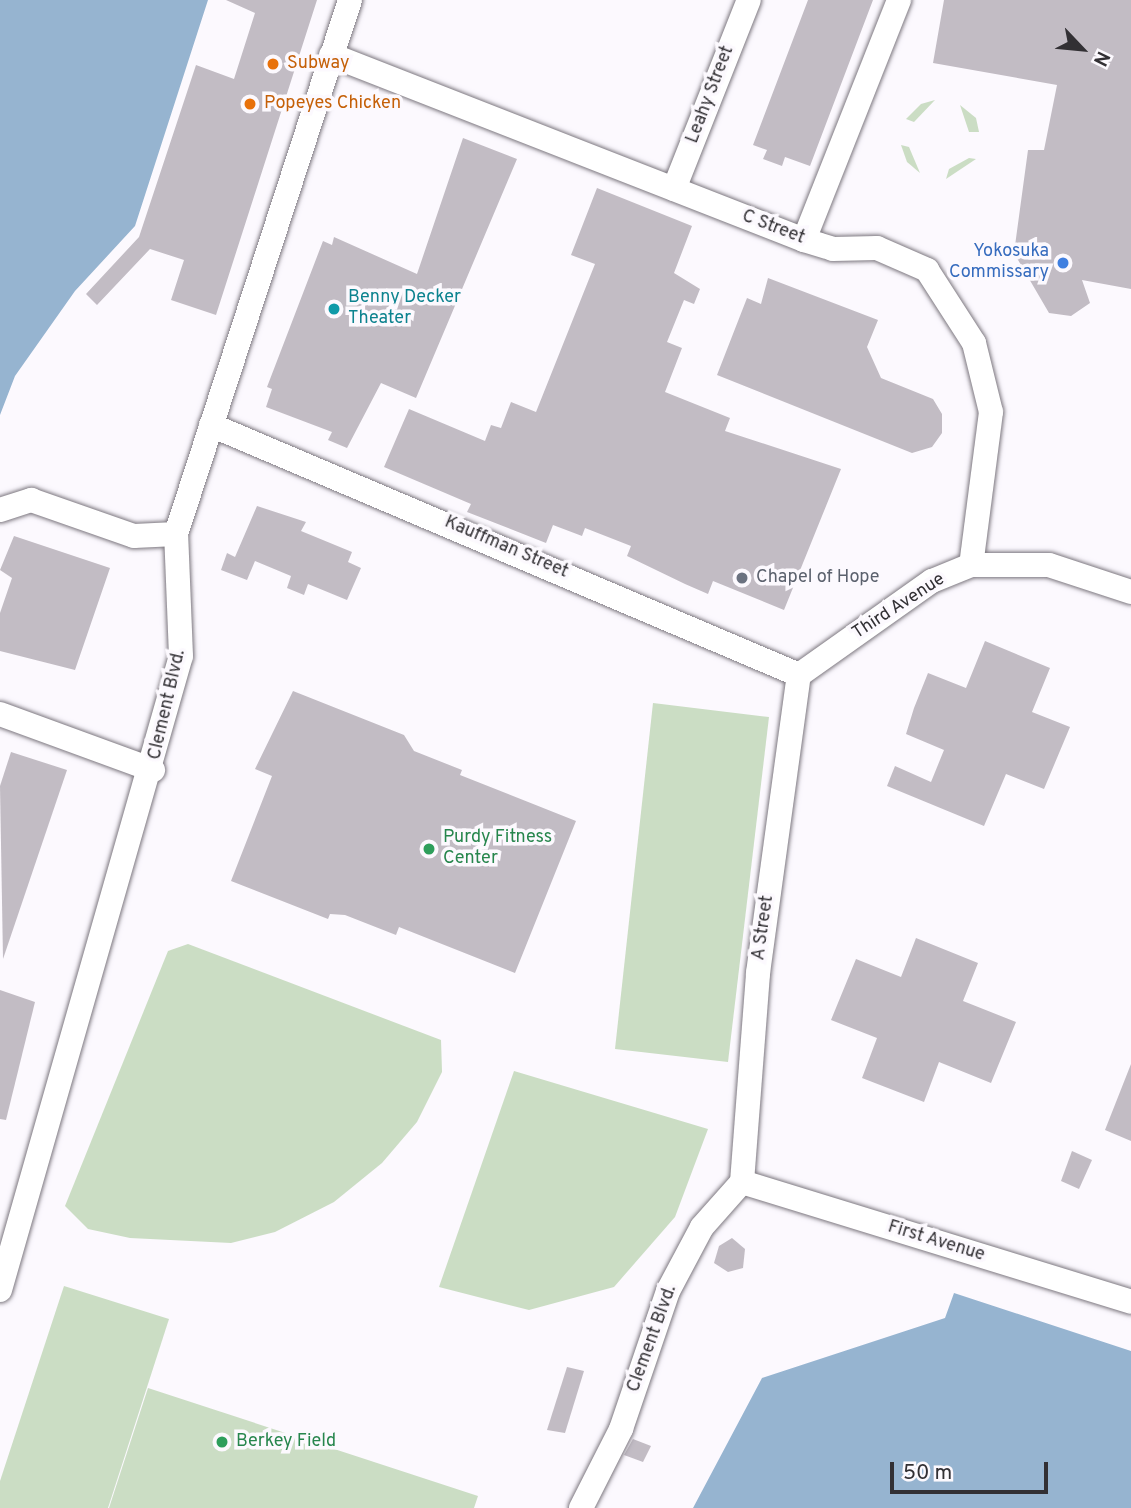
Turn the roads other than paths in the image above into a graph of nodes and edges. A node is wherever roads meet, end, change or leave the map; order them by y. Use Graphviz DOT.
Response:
graph roads {
  1 [pos="350,0"];
  2 [pos="748,0"];
  3 [pos="898,0"];
  4 [pos="331,55"];
  5 [pos="674,189"];
  6 [pos="804,240"];
  7 [pos="211,425"];
  8 [pos="0,510"];
  9 [pos="176,534"];
  10 [pos="971,565"];
  11 [pos="1131,592"];
  12 [pos="799,675"];
  13 [pos="0,714"];
  14 [pos="153,769"];
  15 [pos="742,1182"];
  16 [pos="0,1290"];
  17 [pos="1131,1302"];
  18 [pos="581,1508"];
  1 -- 4 [label="street, Clement Blvd."];
  2 -- 5 [label="street, Leahy Street"];
  3 -- 6 [label="street"];
  4 -- 5 [label="street, C Street"];
  4 -- 7 [label="street, Clement Blvd."];
  5 -- 6 [label="street, C Street"];
  6 -- 10 [label="street, C Street"];
  7 -- 9 [label="street, Clement Blvd."];
  7 -- 12 [label="street, Kauffman Street"];
  8 -- 9 [label="street"];
  9 -- 14 [label="street, Clement Blvd."];
  10 -- 11 [label="street, Third Avenue"];
  10 -- 12 [label="street, Third Avenue"];
  12 -- 15 [label="street, A Street"];
  13 -- 14 [label="street"];
  14 -- 16 [label="street, Clement Blvd."];
  15 -- 17 [label="street, First Avenue"];
  15 -- 18 [label="street, Clement Blvd."];
}
